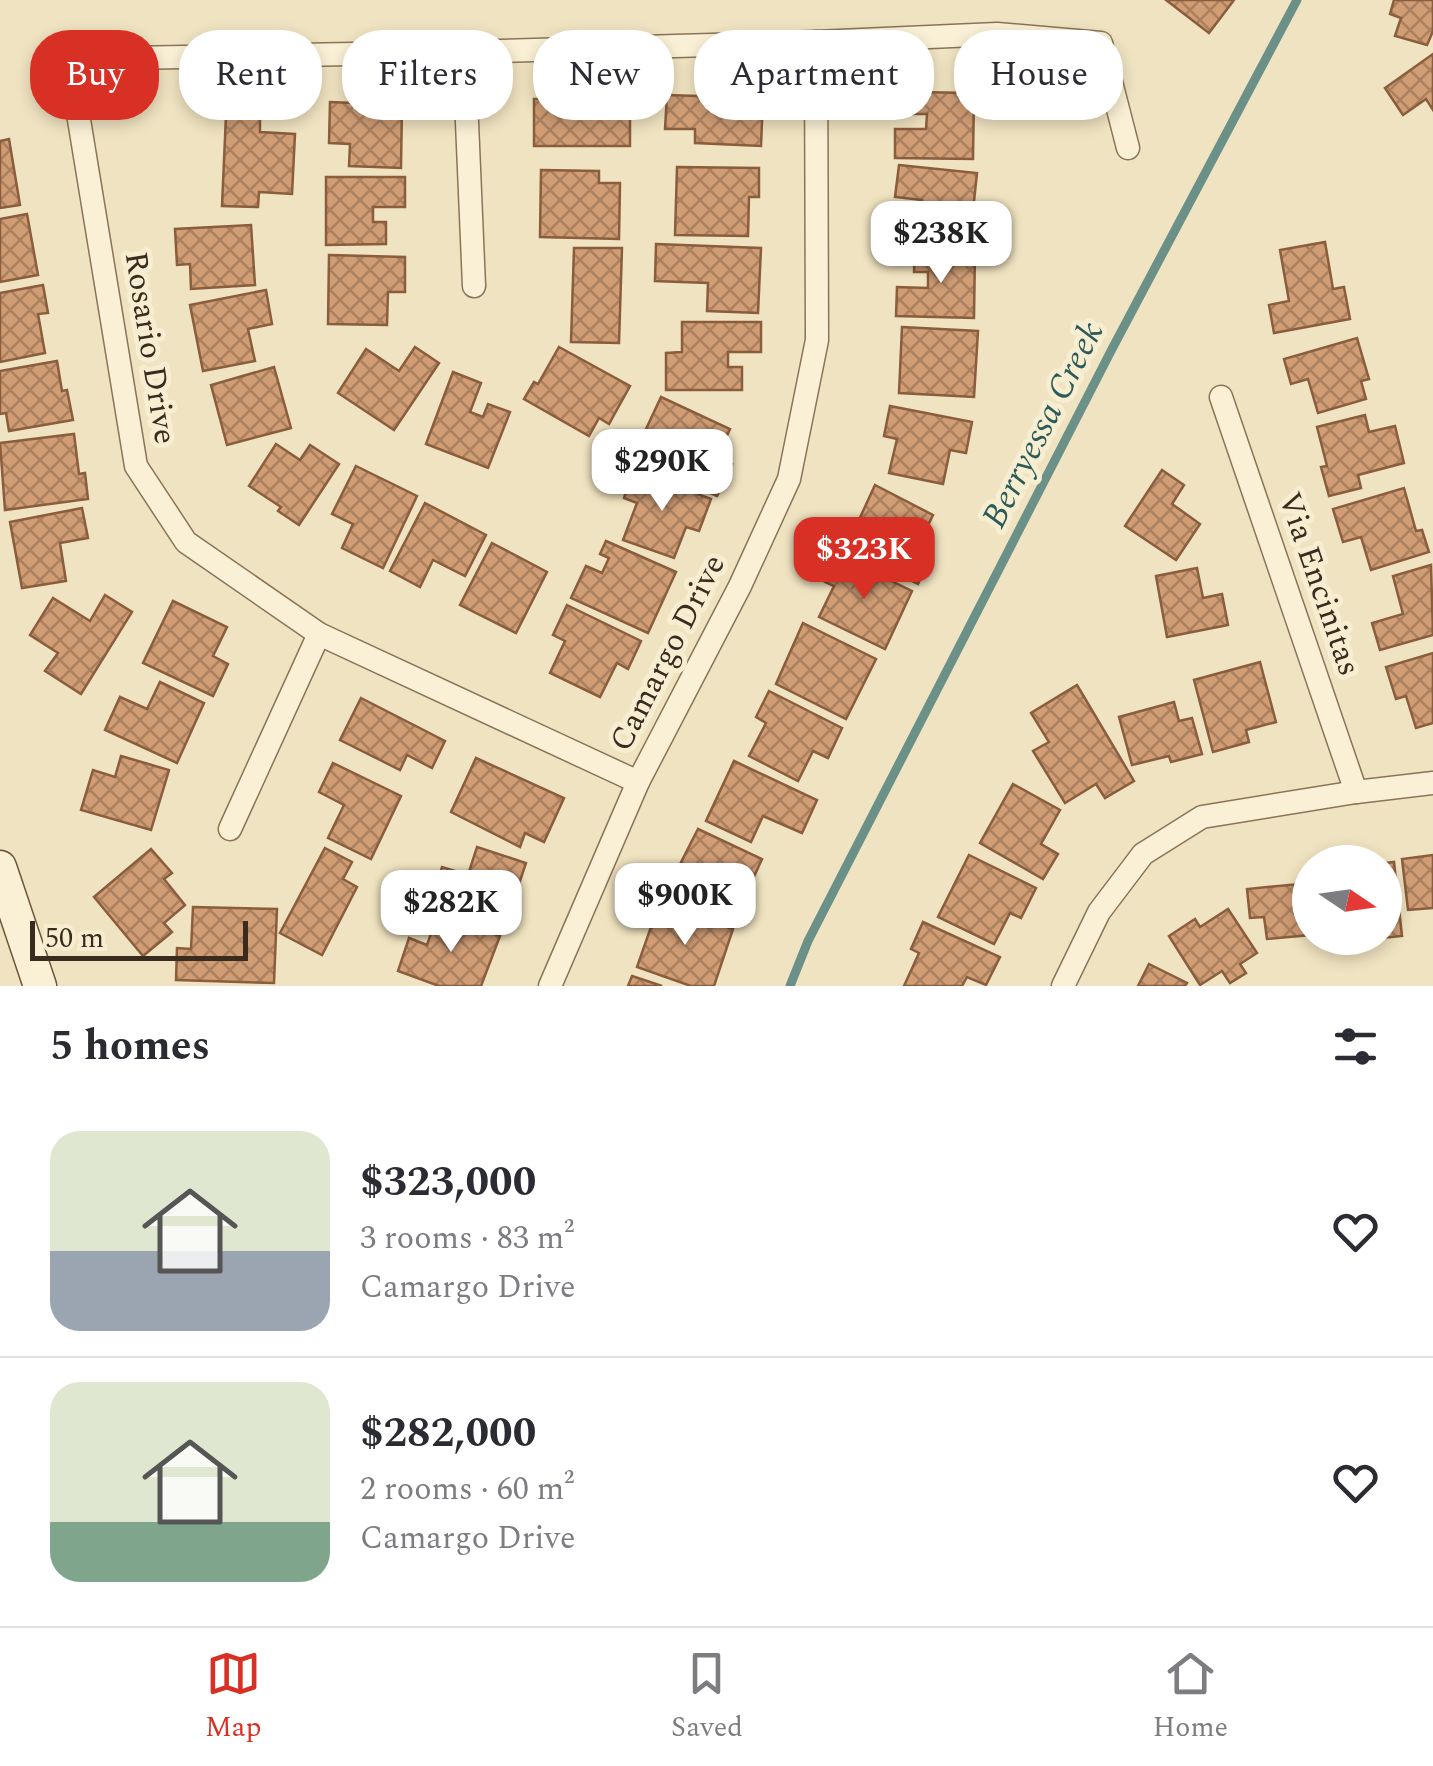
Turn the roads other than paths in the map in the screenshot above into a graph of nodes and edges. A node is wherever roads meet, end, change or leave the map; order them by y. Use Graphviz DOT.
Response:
graph roads {
  1 [pos="934,37"];
  2 [pos="694,45"];
  3 [pos="513,51"];
  4 [pos="342,54"];
  5 [pos="467,120"];
  6 [pos="817,120"];
  7 [pos="1128,148"];
  8 [pos="474,286"];
  9 [pos="1221,397"];
  10 [pos="320,634"];
  11 [pos="638,782"];
  12 [pos="1433,784"];
  13 [pos="1356,792"];
  14 [pos="230,830"];
  15 [pos="0,867"];
  16 [pos="40,986"];
  17 [pos="550,986"];
  18 [pos="1062,986"];
  1 -- 7 [label="street"];
  2 -- 3 [label="street"];
  4 -- 10 [label="street, Rosario Drive"];
  5 -- 8 [label="street"];
  6 -- 11 [label="street, Camargo Drive"];
  9 -- 13 [label="street, Via Encinitas"];
  10 -- 11 [label="street, Rosario Drive"];
  10 -- 14 [label="street"];
  11 -- 17 [label="street, Camargo Drive"];
  12 -- 13 [label="street"];
  13 -- 18 [label="street"];
  15 -- 16 [label="main road"];
}
